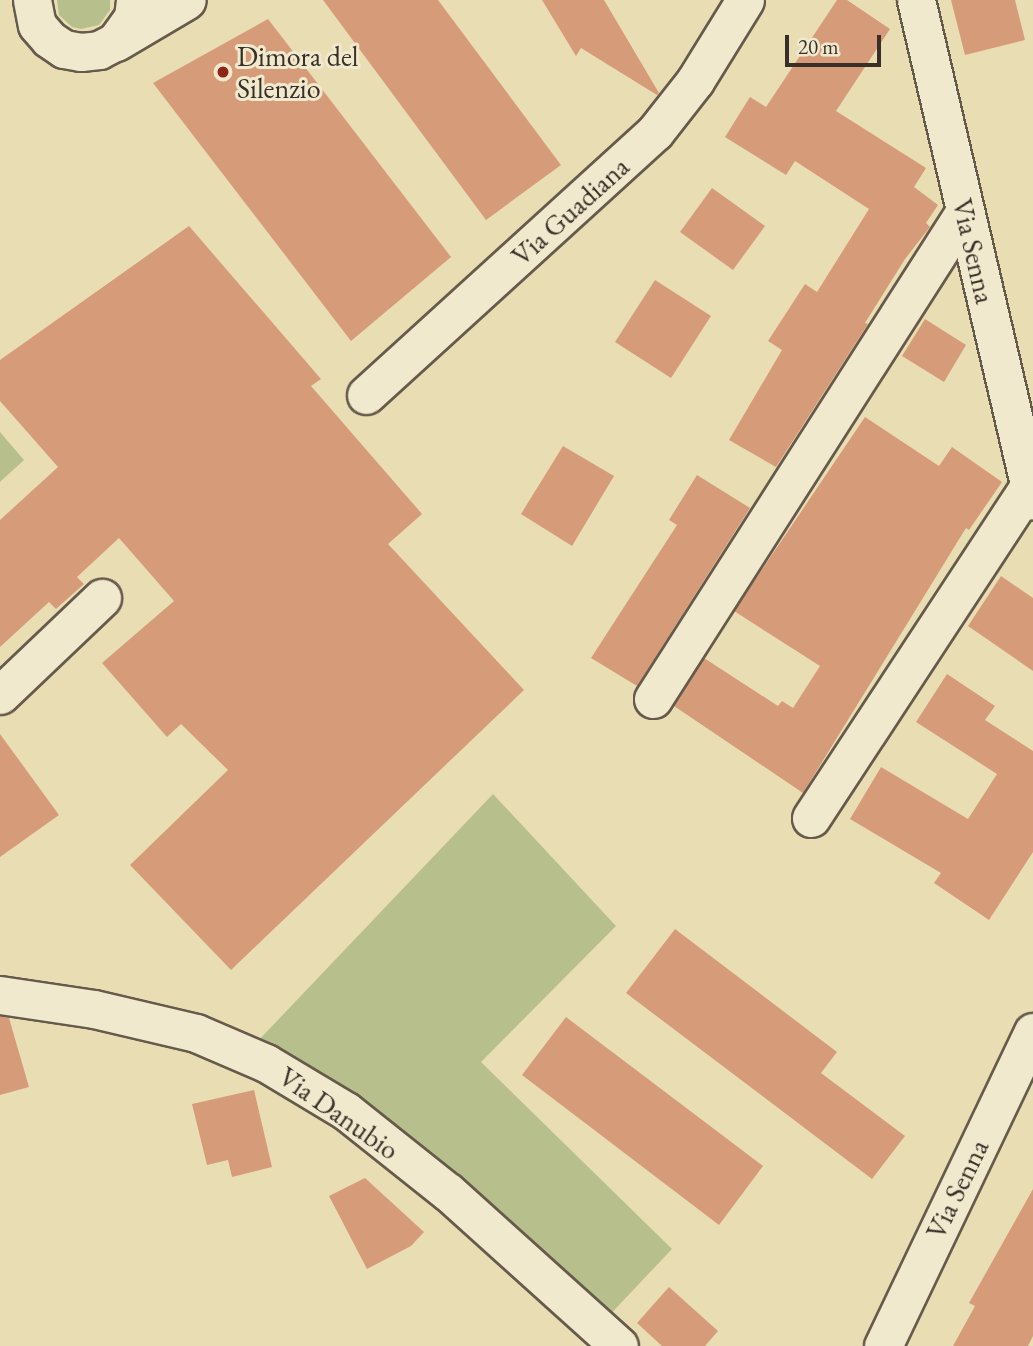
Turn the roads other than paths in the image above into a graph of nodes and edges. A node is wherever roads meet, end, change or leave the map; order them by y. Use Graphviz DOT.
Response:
graph roads {
  1 [pos="32,0"];
  2 [pos="135,0"];
  3 [pos="187,0"];
  4 [pos="746,0"];
  5 [pos="916,0"];
  6 [pos="115,42"];
  7 [pos="965,211"];
  8 [pos="366,396"];
  9 [pos="1031,494"];
  10 [pos="102,598"];
  11 [pos="0,695"];
  12 [pos="653,699"];
  13 [pos="811,818"];
  14 [pos="0,995"];
  15 [pos="1033,1032"];
  16 [pos="619,1346"];
  17 [pos="883,1346"];
  1 -- 6 [label="street"];
  2 -- 6 [label="street"];
  3 -- 6 [label="street"];
  4 -- 8 [label="street, Via Guadiana"];
  5 -- 7 [label="street, Via Senna"];
  7 -- 9 [label="street, Via Senna"];
  7 -- 12 [label="street"];
  9 -- 13 [label="street"];
  10 -- 11 [label="street"];
  14 -- 16 [label="street, Via Danubio"];
  15 -- 17 [label="street, Via Senna"];
}
